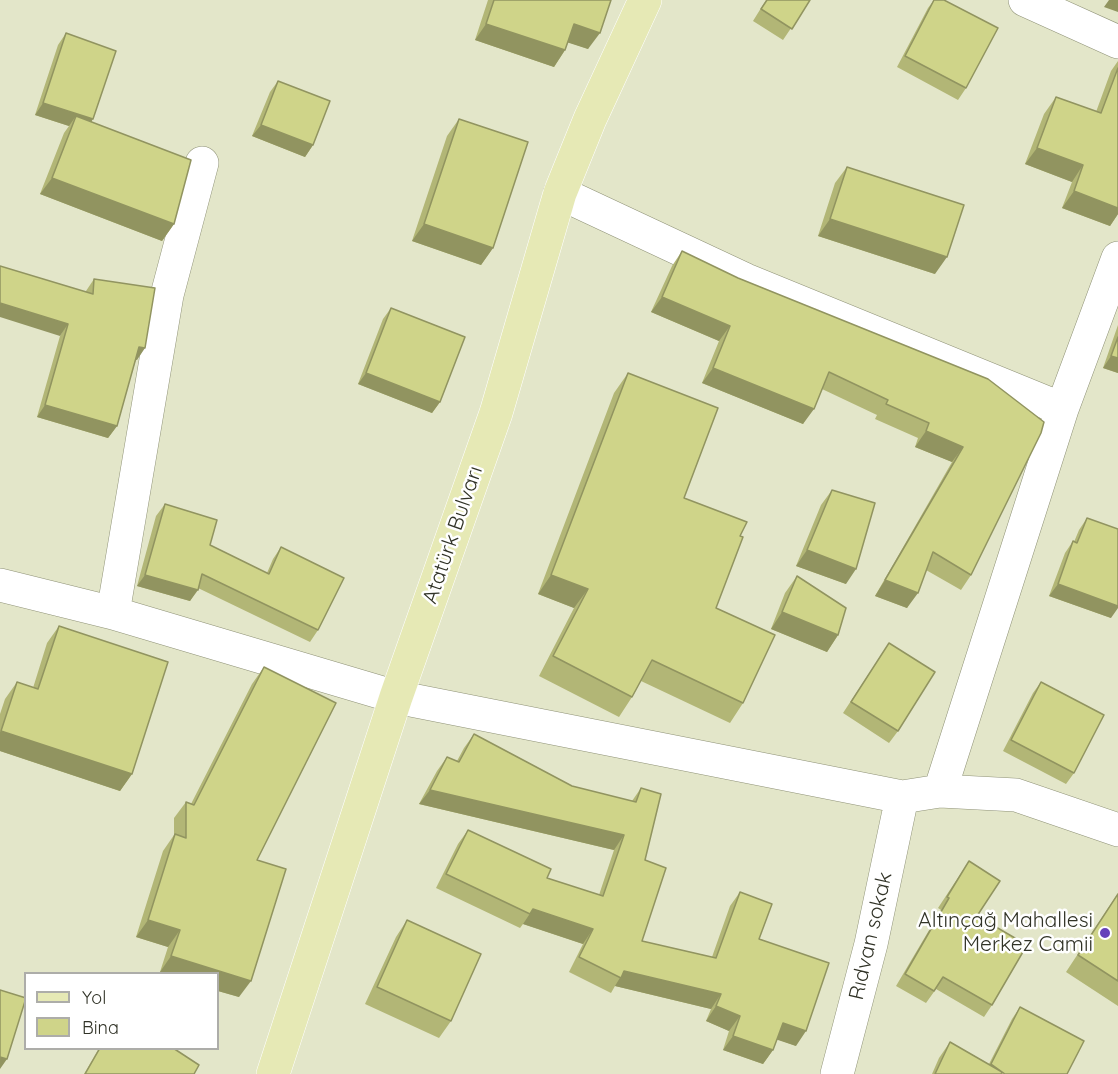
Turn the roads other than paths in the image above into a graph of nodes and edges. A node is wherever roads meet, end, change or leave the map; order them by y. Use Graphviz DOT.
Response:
graph roads {
  1 [pos="645,0"];
  2 [pos="1025,0"];
  3 [pos="1118,42"];
  4 [pos="202,163"];
  5 [pos="560,193"];
  6 [pos="1118,258"];
  7 [pos="1111,298"];
  8 [pos="1062,409"];
  9 [pos="0,585"];
  10 [pos="113,613"];
  11 [pos="396,697"];
  12 [pos="940,792"];
  13 [pos="902,797"];
  14 [pos="1118,830"];
  15 [pos="273,1074"];
  16 [pos="837,1074"];
  1 -- 5 [label="main road, Atatürk Bulvarı"];
  2 -- 3 [label="street"];
  4 -- 10 [label="street"];
  5 -- 8 [label="street"];
  5 -- 11 [label="main road, Atatürk Bulvarı"];
  6 -- 7 [label="street"];
  7 -- 8 [label="street"];
  8 -- 12 [label="street"];
  9 -- 10 [label="street"];
  10 -- 11 [label="street"];
  11 -- 13 [label="street"];
  11 -- 15 [label="main road, Atatürk Bulvarı"];
  12 -- 13 [label="street"];
  12 -- 14 [label="street"];
  13 -- 16 [label="street, Rıdvan sokak"];
}
